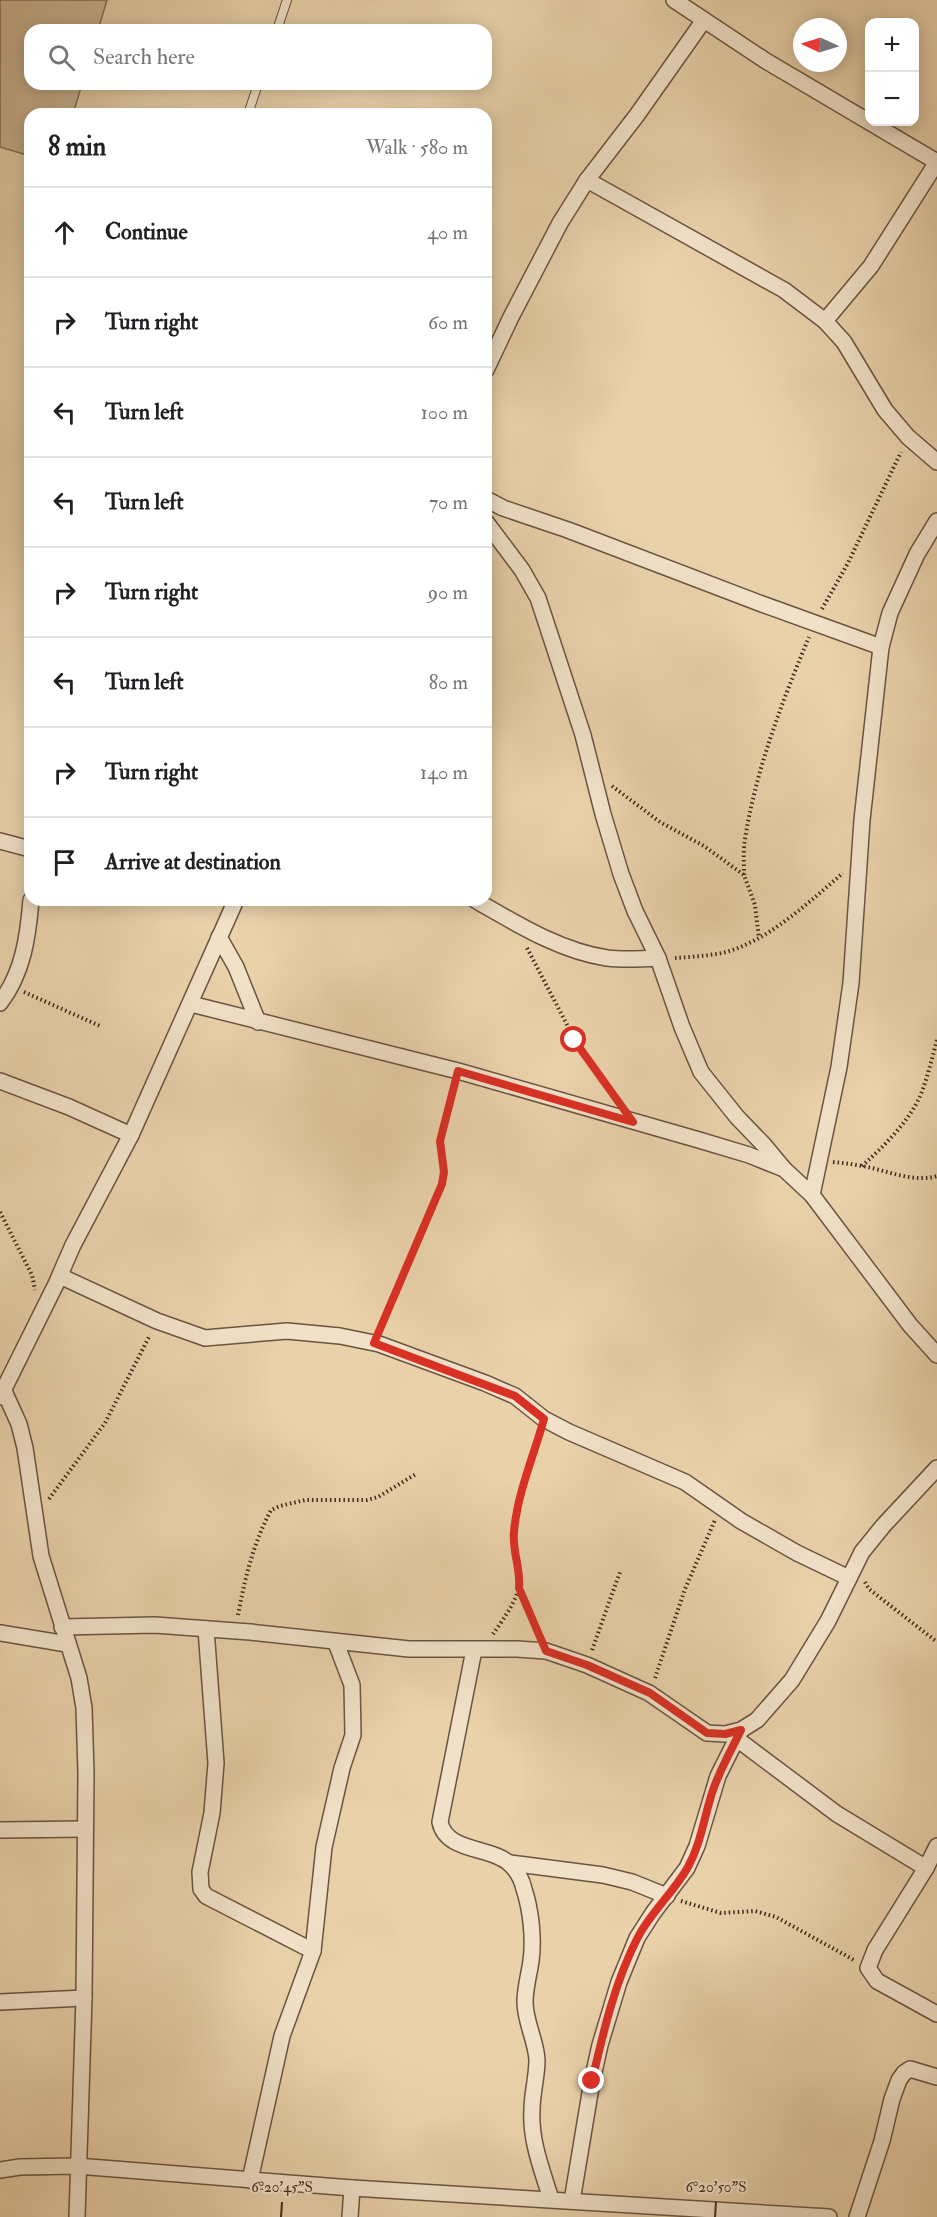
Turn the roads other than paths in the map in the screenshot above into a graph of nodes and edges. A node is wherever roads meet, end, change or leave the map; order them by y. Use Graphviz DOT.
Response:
graph roads {
  1 [pos="287,0"];
  2 [pos="674,0"];
  3 [pos="695,5"];
  4 [pos="704,20"];
  5 [pos="279,24"];
  6 [pos="256,90"];
  7 [pos="250,108"];
  8 [pos="937,162"];
  9 [pos="587,180"];
  10 [pos="825,321"];
  11 [pos="492,357"];
  12 [pos="937,462"];
  13 [pos="492,502"];
  14 [pos="937,521"];
  15 [pos="492,530"];
  16 [pos="881,647"];
  17 [pos="0,841"];
  18 [pos="24,847"];
  19 [pos="30,906"];
  20 [pos="233,906"];
  21 [pos="485,906"];
  22 [pos="219,937"];
  23 [pos="658,958"];
  24 [pos="0,1003"];
  25 [pos="191,1004"];
  26 [pos="258,1022"];
  27 [pos="0,1081"];
  28 [pos="131,1135"];
  29 [pos="784,1169"];
  30 [pos="812,1195"];
  31 [pos="60,1276"];
  32 [pos="937,1355"];
  33 [pos="1,1393"];
  34 [pos="937,1468"];
  35 [pos="849,1578"];
  36 [pos="62,1627"];
  37 [pos="206,1629"];
  38 [pos="0,1633"];
  39 [pos="336,1643"];
  40 [pos="67,1644"];
  41 [pos="478,1650"];
  42 [pos="739,1735"];
  43 [pos="85,1829"];
  44 [pos="0,1830"];
  45 [pos="937,1846"];
  46 [pos="510,1863"];
  47 [pos="926,1868"];
  48 [pos="668,1896"];
  49 [pos="313,1952"];
  50 [pos="84,1998"];
  51 [pos="0,2002"];
  52 [pos="937,2014"];
  53 [pos="937,2077"];
  54 [pos="77,2166"];
  55 [pos="0,2170"];
  56 [pos="250,2180"];
  57 [pos="352,2188"];
  58 [pos="551,2199"];
  59 [pos="572,2201"];
  60 [pos="605,2210"];
  61 [pos="77,2217"];
  62 [pos="350,2217"];
  63 [pos="829,2217"];
  64 [pos="857,2217"];
  1 -- 5 [label="lane"];
  2 -- 3 [label="street"];
  3 -- 4 [label="street"];
  4 -- 8 [label="street"];
  4 -- 9 [label="street"];
  6 -- 7 [label="lane"];
  8 -- 10 [label="street"];
  9 -- 10 [label="street"];
  9 -- 11 [label="street"];
  10 -- 12 [label="street"];
  13 -- 16 [label="street"];
  14 -- 16 [label="street"];
  15 -- 23 [label="street"];
  16 -- 30 [label="street"];
  17 -- 18 [label="street"];
  19 -- 24 [label="street"];
  20 -- 22 [label="street"];
  21 -- 23 [label="street"];
  22 -- 25 [label="street"];
  22 -- 26 [label="street"];
  23 -- 29 [label="street"];
  25 -- 26 [label="street"];
  25 -- 28 [label="street"];
  26 -- 29 [label="street"];
  27 -- 28 [label="street"];
  28 -- 31 [label="street"];
  29 -- 30 [label="street"];
  30 -- 32 [label="street"];
  31 -- 33 [label="street"];
  31 -- 35 [label="street"];
  33 -- 36 [label="street"];
  34 -- 35 [label="street"];
  35 -- 42 [label="street"];
  36 -- 37 [label="street"];
  36 -- 40 [label="street"];
  37 -- 39 [label="street"];
  37 -- 49 [label="street"];
  38 -- 40 [label="street"];
  39 -- 41 [label="street"];
  39 -- 49 [label="street"];
  40 -- 43 [label="street"];
  41 -- 42 [label="street"];
  41 -- 46 [label="street"];
  42 -- 47 [label="street"];
  42 -- 48 [label="street"];
  43 -- 44 [label="street"];
  43 -- 50 [label="street"];
  45 -- 47 [label="street"];
  46 -- 48 [label="street"];
  46 -- 58 [label="street"];
  47 -- 52 [label="street"];
  48 -- 59 [label="street"];
  49 -- 56 [label="street"];
  50 -- 51 [label="street"];
  50 -- 54 [label="street"];
  53 -- 64 [label="street"];
  54 -- 55 [label="street"];
  54 -- 56 [label="street"];
  54 -- 61 [label="street"];
  56 -- 57 [label="street"];
  57 -- 58 [label="street"];
  57 -- 62 [label="street"];
  58 -- 59 [label="street"];
  59 -- 60 [label="street"];
  60 -- 63 [label="street"];
}
